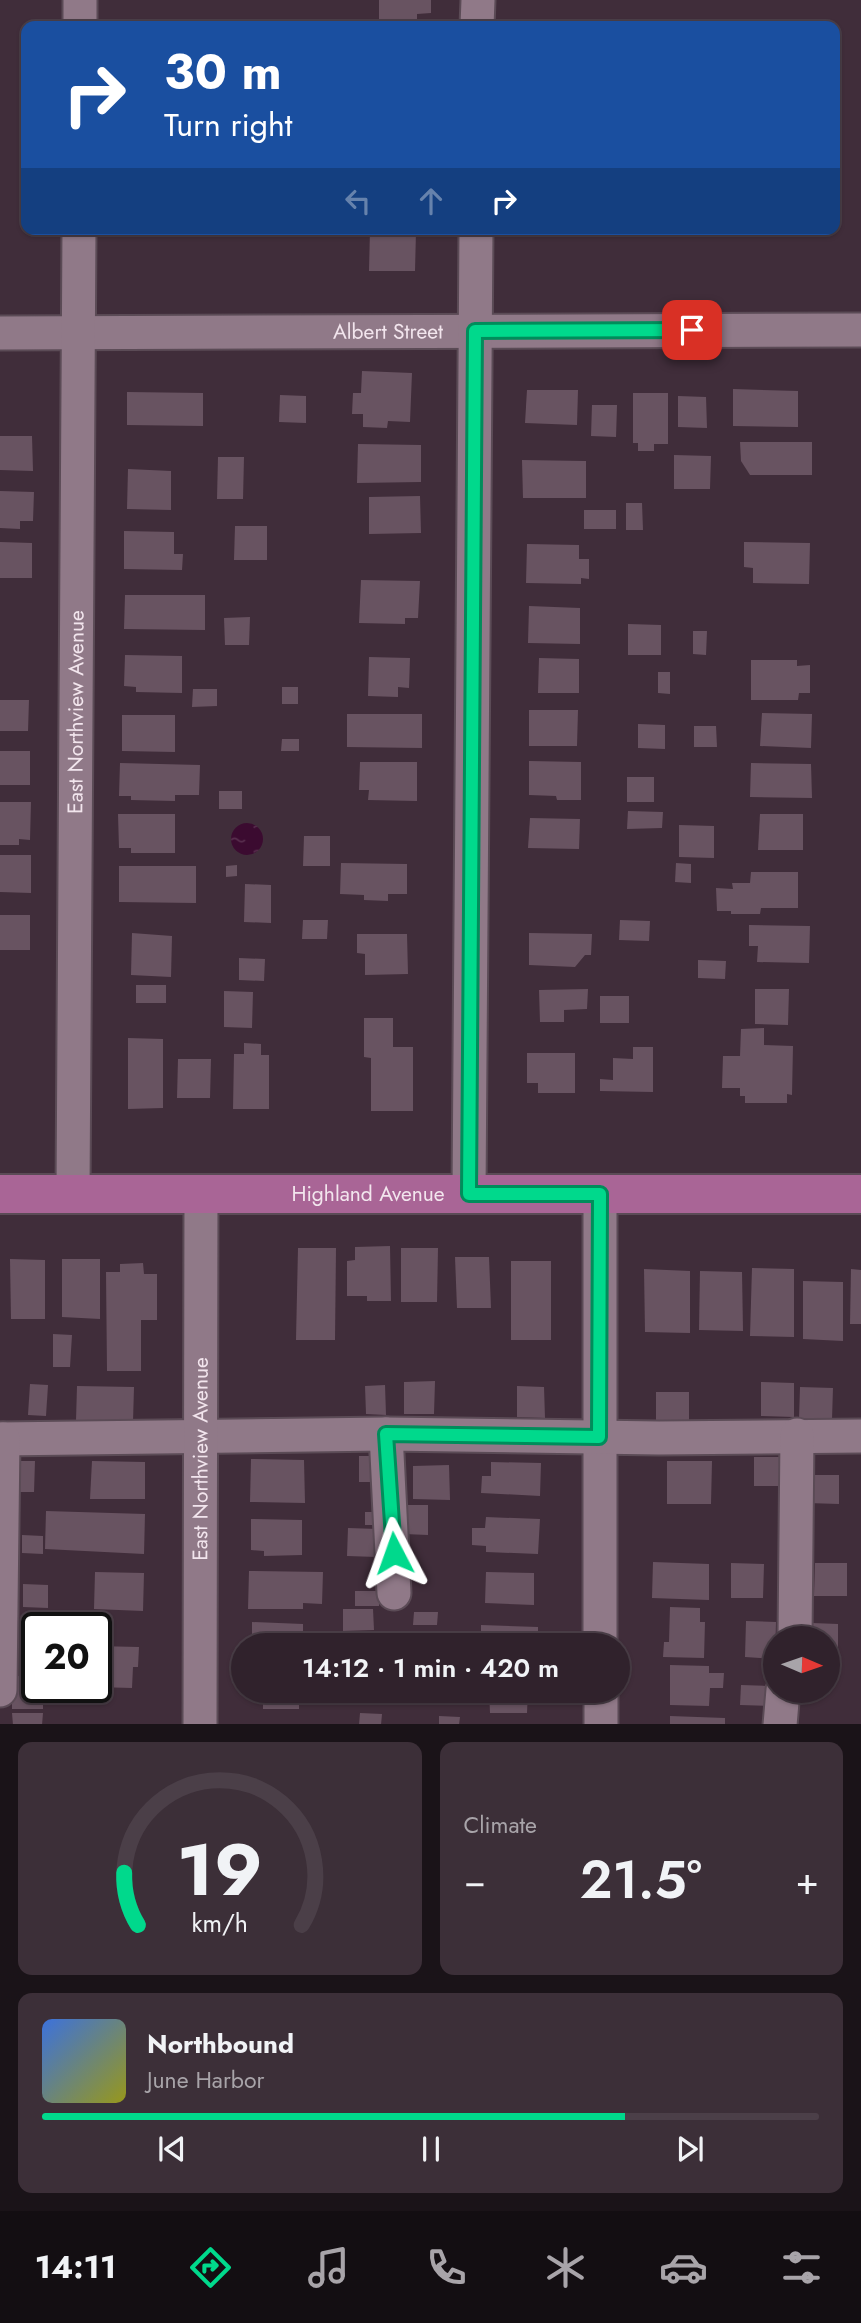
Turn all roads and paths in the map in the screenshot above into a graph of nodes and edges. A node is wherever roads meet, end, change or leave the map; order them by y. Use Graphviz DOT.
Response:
graph roads {
  1 [pos="80,0"];
  2 [pos="478,0"];
  3 [pos="80,21"];
  4 [pos="477,21"];
  5 [pos="79,235"];
  6 [pos="476,235"];
  7 [pos="861,330"];
  8 [pos="475,331"];
  9 [pos="0,332"];
  10 [pos="78,332"];
  11 [pos="201,1193"];
  12 [pos="0,1194"];
  13 [pos="73,1194"];
  14 [pos="469,1194"];
  15 [pos="600,1194"];
  16 [pos="861,1194"];
  17 [pos="386,1434"];
  18 [pos="797,1435"];
  19 [pos="200,1436"];
  20 [pos="861,1436"];
  21 [pos="599,1437"];
  22 [pos="2,1439"];
  23 [pos="394,1594"];
  24 [pos="795,1626"];
  25 [pos="600,1633"];
  26 [pos="0,1690"];
  27 [pos="601,1703"];
  28 [pos="782,1703"];
  29 [pos="200,1724"];
  30 [pos="601,1724"];
  31 [pos="780,1724"];
  1 -- 3 [label="street"];
  2 -- 4 [label="street"];
  5 -- 10 [label="street, East Northview Avenue"];
  6 -- 8 [label="street"];
  7 -- 8 [label="street, Albert Street"];
  8 -- 10 [label="street, Albert Street"];
  8 -- 14 [label="street"];
  9 -- 10 [label="street, Albert Street"];
  10 -- 13 [label="street, East Northview Avenue"];
  11 -- 13 [label="main road, Highland Avenue"];
  11 -- 14 [label="main road, Highland Avenue"];
  11 -- 19 [label="street, East Northview Avenue"];
  12 -- 13 [label="main road, Highland Avenue"];
  14 -- 15 [label="main road, Highland Avenue"];
  15 -- 16 [label="main road, Highland Avenue"];
  15 -- 21 [label="street"];
  17 -- 19 [label="street"];
  17 -- 21 [label="street"];
  17 -- 23 [label="street"];
  18 -- 20 [label="street"];
  18 -- 21 [label="street"];
  18 -- 24 [label="street"];
  19 -- 22 [label="street"];
  19 -- 29 [label="street, East Northview Avenue"];
  21 -- 25 [label="street"];
  22 -- 26 [label="street"];
  27 -- 30 [label="street"];
  28 -- 31 [label="street"];
}
